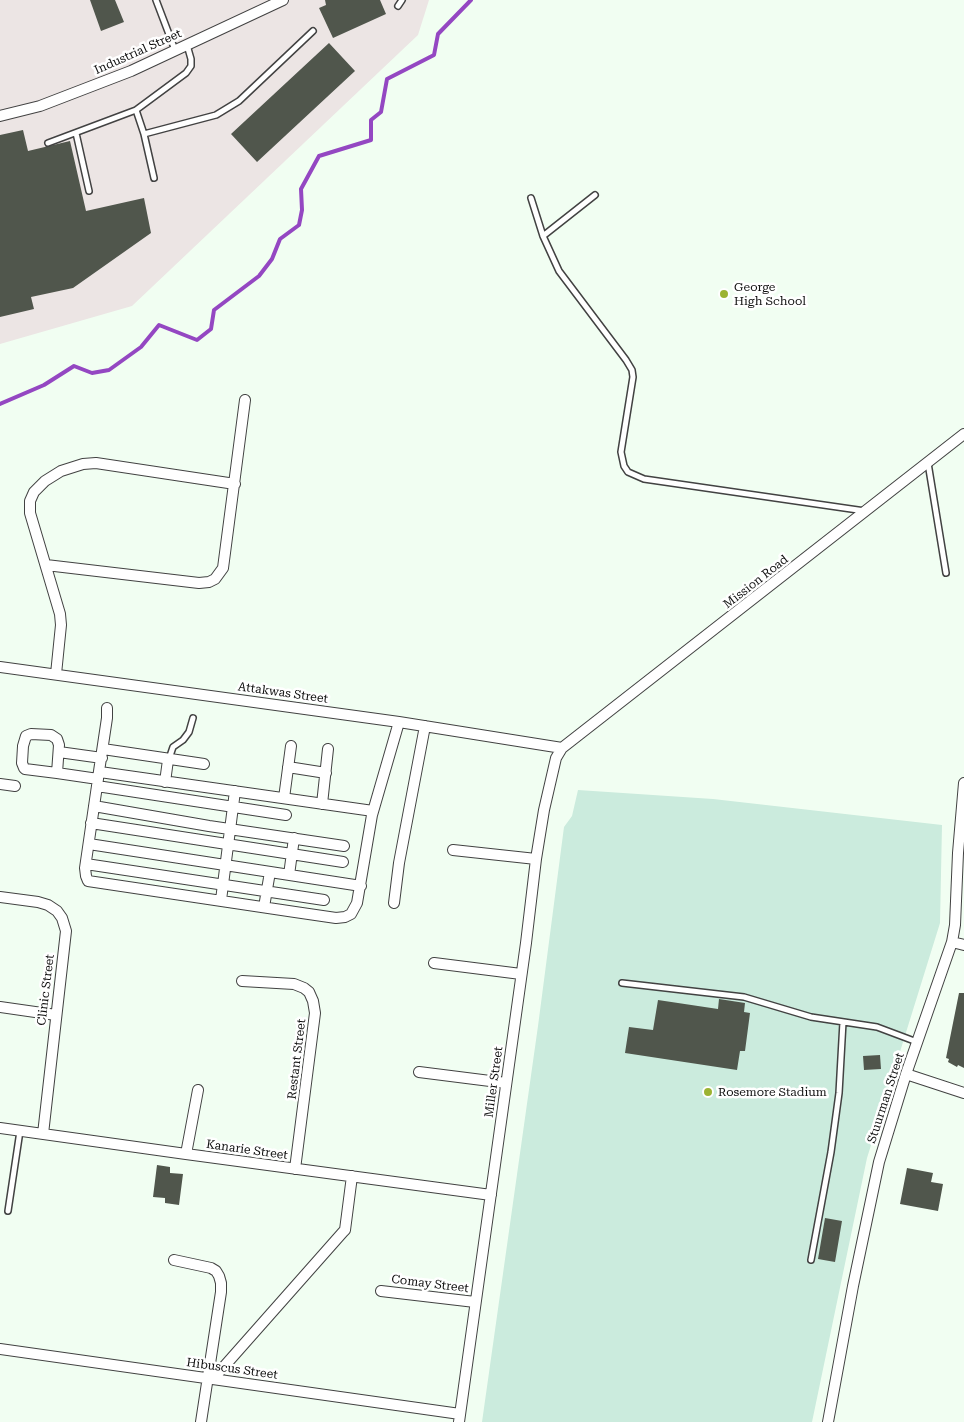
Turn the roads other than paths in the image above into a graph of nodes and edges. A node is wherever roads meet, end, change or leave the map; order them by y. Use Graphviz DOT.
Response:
graph roads {
  1 [pos="156,0"];
  2 [pos="282,0"];
  3 [pos="402,0"];
  4 [pos="398,6"];
  5 [pos="313,30"];
  6 [pos="187,45"];
  7 [pos="175,50"];
  8 [pos="136,110"];
  9 [pos="0,116"];
  10 [pos="76,132"];
  11 [pos="144,134"];
  12 [pos="48,143"];
  13 [pos="154,178"];
  14 [pos="89,191"];
  15 [pos="595,195"];
  16 [pos="531,198"];
  17 [pos="543,236"];
  18 [pos="245,400"];
  19 [pos="964,434"];
  20 [pos="928,462"];
  21 [pos="235,484"];
  22 [pos="866,512"];
  23 [pos="46,565"];
  24 [pos="946,573"];
  25 [pos="0,667"];
  26 [pos="56,674"];
  27 [pos="106,708"];
  28 [pos="193,718"];
  29 [pos="399,722"];
  30 [pos="425,726"];
  31 [pos="291,746"];
  32 [pos="562,748"];
  33 [pos="328,749"];
  34 [pos="60,752"];
  35 [pos="102,754"];
  36 [pos="168,760"];
  37 [pos="204,764"];
  38 [pos="288,767"];
  39 [pos="57,773"];
  40 [pos="326,773"];
  41 [pos="98,779"];
  42 [pos="165,782"];
  43 [pos="964,783"];
  44 [pos="0,784"];
  45 [pos="15,786"];
  46 [pos="235,791"];
  47 [pos="284,798"];
  48 [pos="322,804"];
  49 [pos="94,806"];
  50 [pos="233,806"];
  51 [pos="373,811"];
  52 [pos="286,815"];
  53 [pos="92,823"];
  54 [pos="231,829"];
  55 [pos="294,838"];
  56 [pos="88,844"];
  57 [pos="228,844"];
  58 [pos="344,846"];
  59 [pos="453,850"];
  60 [pos="292,854"];
  61 [pos="536,859"];
  62 [pos="343,862"];
  63 [pos="86,864"];
  64 [pos="226,866"];
  65 [pos="270,872"];
  66 [pos="289,874"];
  67 [pos="223,885"];
  68 [pos="361,886"];
  69 [pos="267,891"];
  70 [pos="0,897"];
  71 [pos="221,900"];
  72 [pos="324,900"];
  73 [pos="394,904"];
  74 [pos="264,907"];
  75 [pos="952,942"];
  76 [pos="964,945"];
  77 [pos="434,963"];
  78 [pos="521,974"];
  79 [pos="242,981"];
  80 [pos="622,983"];
  81 [pos="0,1007"];
  82 [pos="56,1015"];
  83 [pos="843,1022"];
  84 [pos="917,1042"];
  85 [pos="419,1072"];
  86 [pos="906,1074"];
  87 [pos="506,1083"];
  88 [pos="198,1090"];
  89 [pos="964,1093"];
  90 [pos="0,1128"];
  91 [pos="20,1130"];
  92 [pos="43,1134"];
  93 [pos="186,1154"];
  94 [pos="295,1169"];
  95 [pos="352,1176"];
  96 [pos="491,1195"];
  97 [pos="8,1211"];
  98 [pos="174,1260"];
  99 [pos="811,1260"];
  100 [pos="382,1291"];
  101 [pos="475,1302"];
  102 [pos="0,1350"];
  103 [pos="210,1378"];
  104 [pos="460,1418"];
  105 [pos="200,1422"];
  106 [pos="828,1422"];
  1 -- 7 [label="lane"];
  2 -- 6 [label="street, Industrial Street"];
  3 -- 4 [label="lane"];
  5 -- 11 [label="lane"];
  6 -- 7 [label="street, Industrial Street"];
  6 -- 8 [label="lane"];
  7 -- 9 [label="street, Industrial Street"];
  8 -- 10 [label="lane"];
  8 -- 11 [label="lane"];
  10 -- 12 [label="lane"];
  10 -- 14 [label="lane"];
  11 -- 13 [label="lane"];
  15 -- 17 [label="lane"];
  16 -- 17 [label="lane"];
  17 -- 22 [label="lane"];
  18 -- 21 [label="street"];
  19 -- 20 [label="street, Mission Road"];
  20 -- 22 [label="street, Mission Road"];
  20 -- 24 [label="lane"];
  21 -- 23 [label="street"];
  21 -- 23 [label="street"];
  22 -- 32 [label="street, Mission Road"];
  23 -- 26 [label="street"];
  25 -- 26 [label="street, Attakwas Street"];
  26 -- 29 [label="street, Attakwas Street"];
  27 -- 35 [label="street"];
  28 -- 36 [label="lane"];
  29 -- 30 [label="street, Attakwas Street"];
  29 -- 51 [label="street"];
  30 -- 32 [label="street, Attakwas Street"];
  30 -- 73 [label="street"];
  31 -- 38 [label="street"];
  32 -- 61 [label="street, Miller Street"];
  33 -- 40 [label="street"];
  34 -- 35 [label="street"];
  34 -- 39 [label="street"];
  34 -- 39 [label="street"];
  35 -- 36 [label="street"];
  35 -- 41 [label="street"];
  36 -- 37 [label="street"];
  36 -- 42 [label="street"];
  38 -- 40 [label="street"];
  38 -- 47 [label="street"];
  39 -- 41 [label="street"];
  40 -- 48 [label="street"];
  41 -- 42 [label="street"];
  41 -- 49 [label="street"];
  41 -- 50 [label="street"];
  42 -- 46 [label="street"];
  43 -- 75 [label="street, Stuurman Street"];
  44 -- 45 [label="street"];
  46 -- 47 [label="street"];
  46 -- 50 [label="street"];
  47 -- 48 [label="street"];
  48 -- 51 [label="street"];
  49 -- 53 [label="street"];
  49 -- 54 [label="street"];
  50 -- 52 [label="street"];
  50 -- 54 [label="street"];
  51 -- 68 [label="street"];
  53 -- 56 [label="street"];
  53 -- 57 [label="street"];
  54 -- 55 [label="street"];
  54 -- 57 [label="street"];
  55 -- 58 [label="street"];
  55 -- 60 [label="street"];
  56 -- 63 [label="street"];
  56 -- 64 [label="street"];
  57 -- 60 [label="street"];
  57 -- 64 [label="street"];
  59 -- 61 [label="street"];
  60 -- 62 [label="street"];
  60 -- 66 [label="street"];
  61 -- 78 [label="street, Miller Street"];
  63 -- 67 [label="street"];
  63 -- 71 [label="street"];
  64 -- 65 [label="street"];
  64 -- 67 [label="street"];
  65 -- 66 [label="street"];
  65 -- 69 [label="street"];
  66 -- 68 [label="street"];
  67 -- 69 [label="street"];
  67 -- 71 [label="street"];
  68 -- 74 [label="street"];
  69 -- 72 [label="street"];
  69 -- 74 [label="street"];
  70 -- 82 [label="street, Clinic Street"];
  71 -- 74 [label="street"];
  75 -- 76 [label="street"];
  75 -- 84 [label="street, Stuurman Street"];
  77 -- 78 [label="street"];
  78 -- 87 [label="street, Miller Street"];
  79 -- 94 [label="street, Restant Street"];
  80 -- 83 [label="lane"];
  81 -- 82 [label="street"];
  82 -- 92 [label="street, Clinic Street"];
  83 -- 84 [label="lane"];
  83 -- 99 [label="lane"];
  84 -- 86 [label="street, Stuurman Street"];
  85 -- 87 [label="street"];
  86 -- 89 [label="street"];
  86 -- 106 [label="street, Stuurman Street"];
  87 -- 96 [label="street, Miller Street"];
  88 -- 93 [label="street"];
  90 -- 91 [label="street, Kanarie Street"];
  91 -- 92 [label="street, Kanarie Street"];
  91 -- 97 [label="lane"];
  92 -- 93 [label="street, Kanarie Street"];
  93 -- 94 [label="street, Kanarie Street"];
  94 -- 95 [label="street, Kanarie Street"];
  95 -- 96 [label="street, Kanarie Street"];
  95 -- 103 [label="street"];
  96 -- 101 [label="street, Miller Street"];
  98 -- 103 [label="street"];
  100 -- 101 [label="street, Comay Street"];
  101 -- 104 [label="street, Miller Street"];
  102 -- 103 [label="street, Hibuscus Street"];
  103 -- 104 [label="street, Hibuscus Street"];
  103 -- 105 [label="street"];
}
